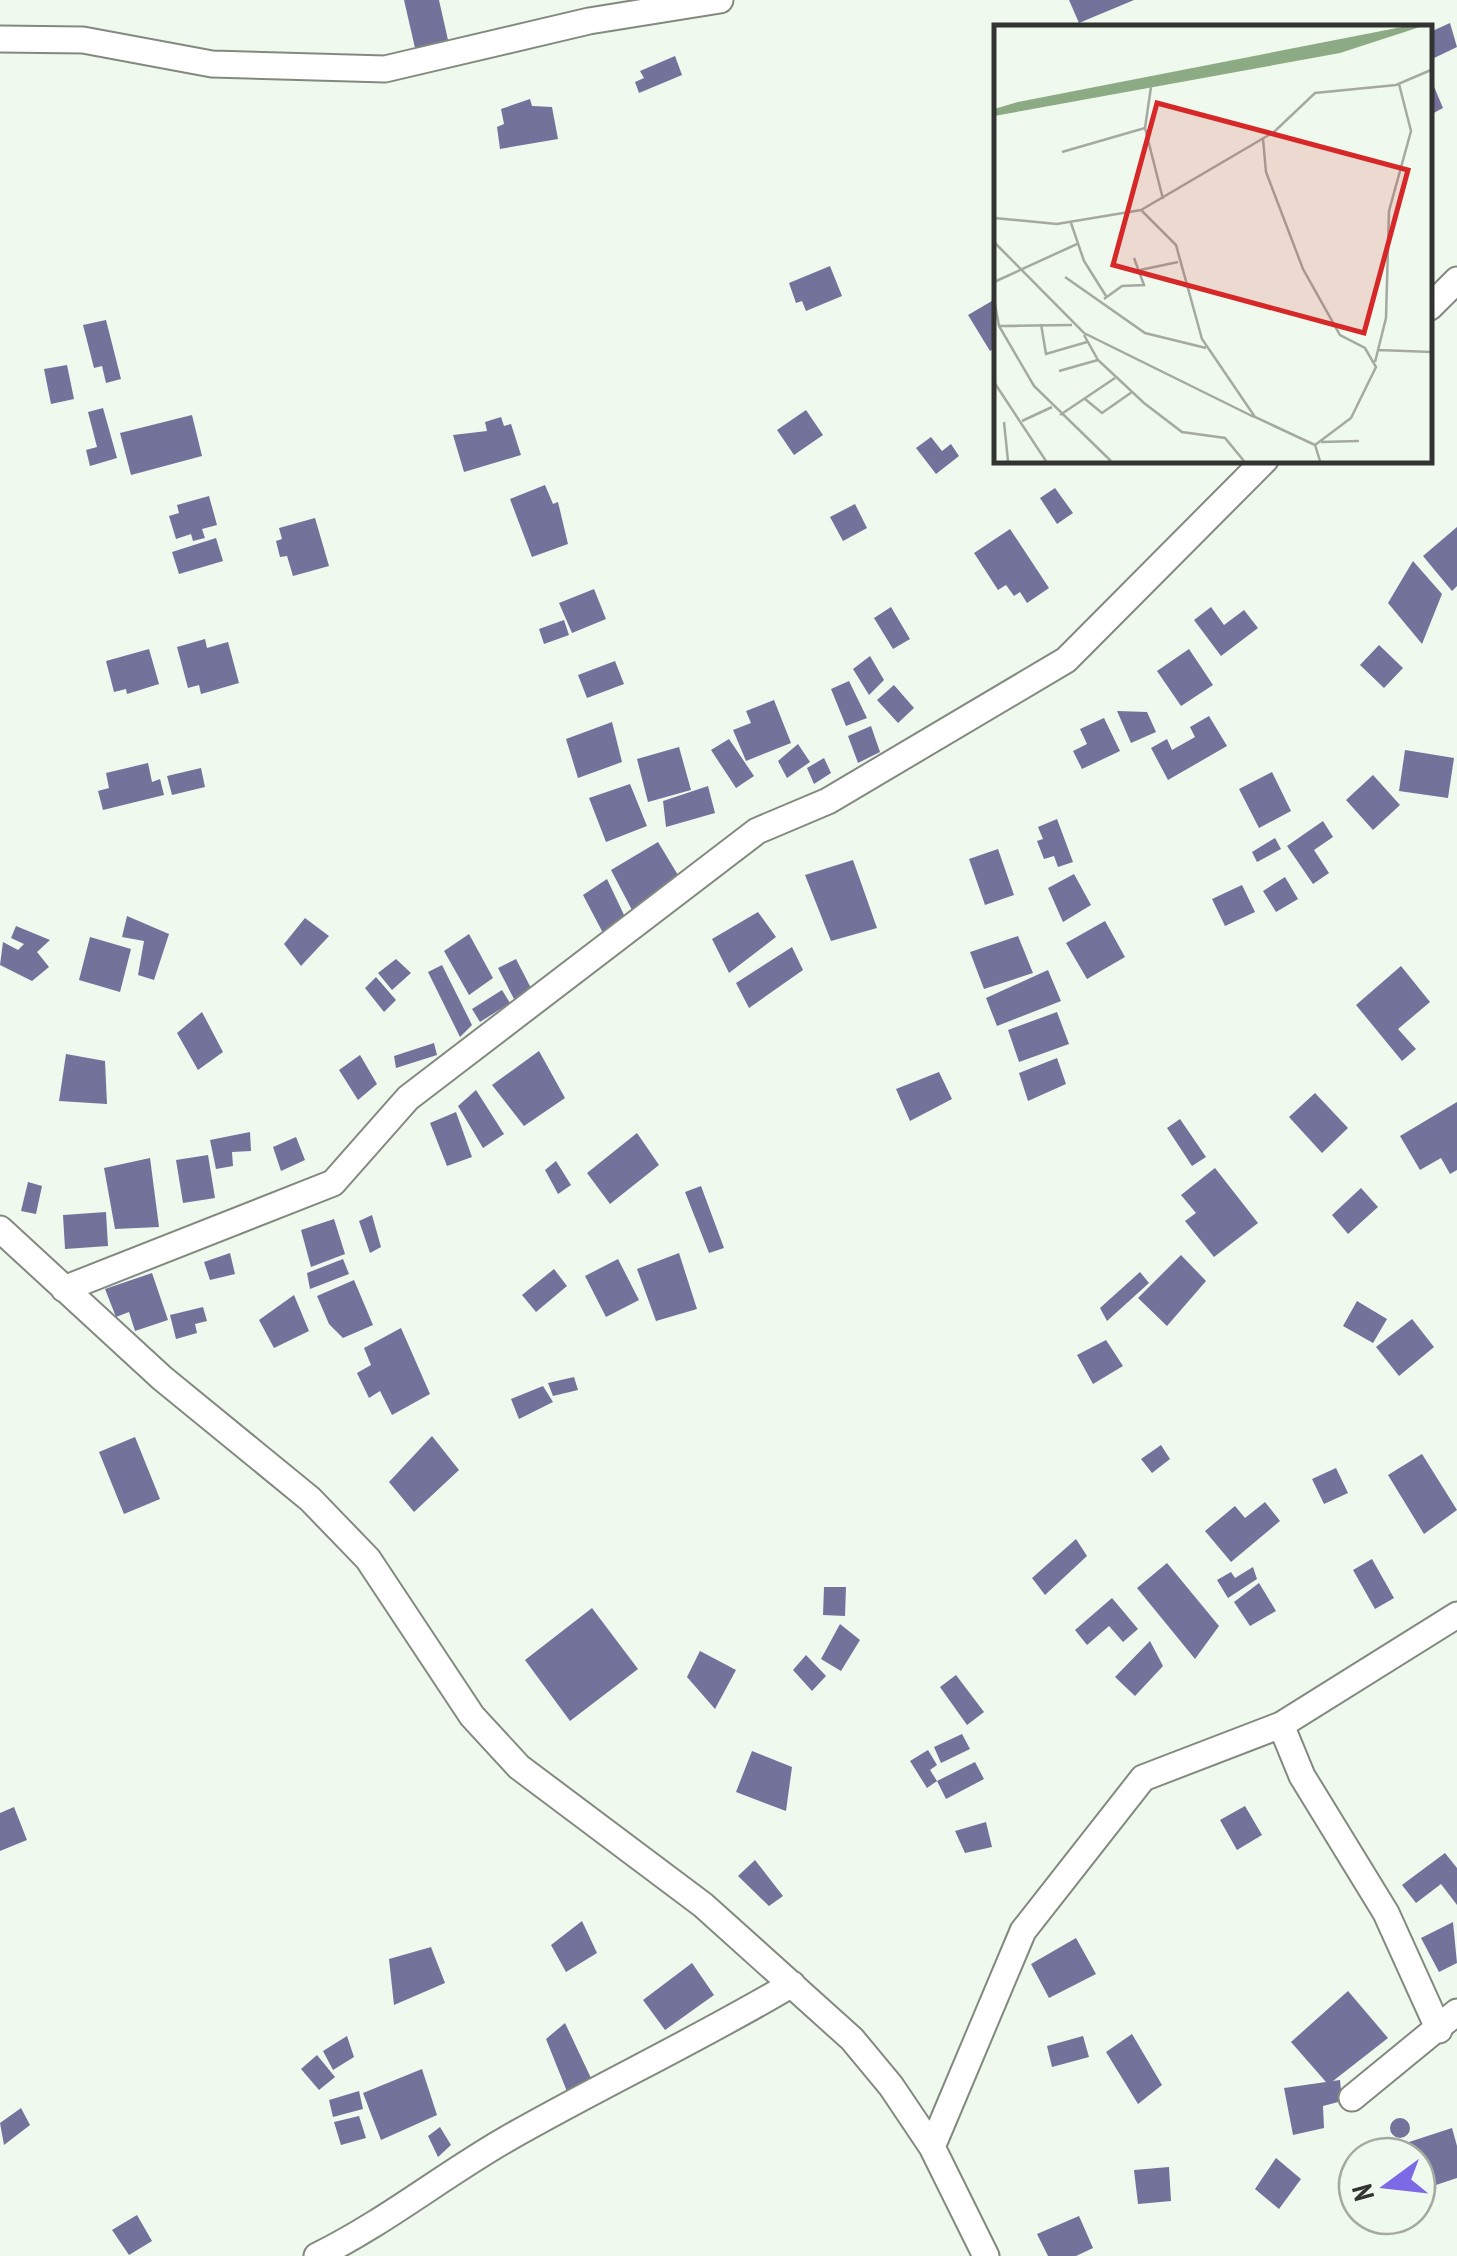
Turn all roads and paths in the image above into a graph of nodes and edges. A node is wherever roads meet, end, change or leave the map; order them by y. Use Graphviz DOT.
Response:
graph roads {
  1 [pos="720,0"];
  2 [pos="0,38"];
  3 [pos="1457,280"];
  4 [pos="1432,305"];
  5 [pos="1262,462"];
  6 [pos="0,1229"];
  7 [pos="64,1288"];
  8 [pos="1457,1615"];
  9 [pos="1281,1725"];
  10 [pos="792,1984"];
  11 [pos="1448,2021"];
  12 [pos="1352,2098"];
  13 [pos="932,2147"];
  14 [pos="317,2256"];
  15 [pos="986,2256"];
  1 -- 2 [label="street"];
  3 -- 4 [label="street"];
  5 -- 7 [label="street"];
  6 -- 7 [label="street"];
  7 -- 10 [label="street"];
  8 -- 9 [label="street"];
  9 -- 11 [label="street"];
  9 -- 13 [label="street"];
  10 -- 13 [label="street"];
  10 -- 14 [label="street"];
  11 -- 12 [label="street"];
  13 -- 15 [label="street"];
}
